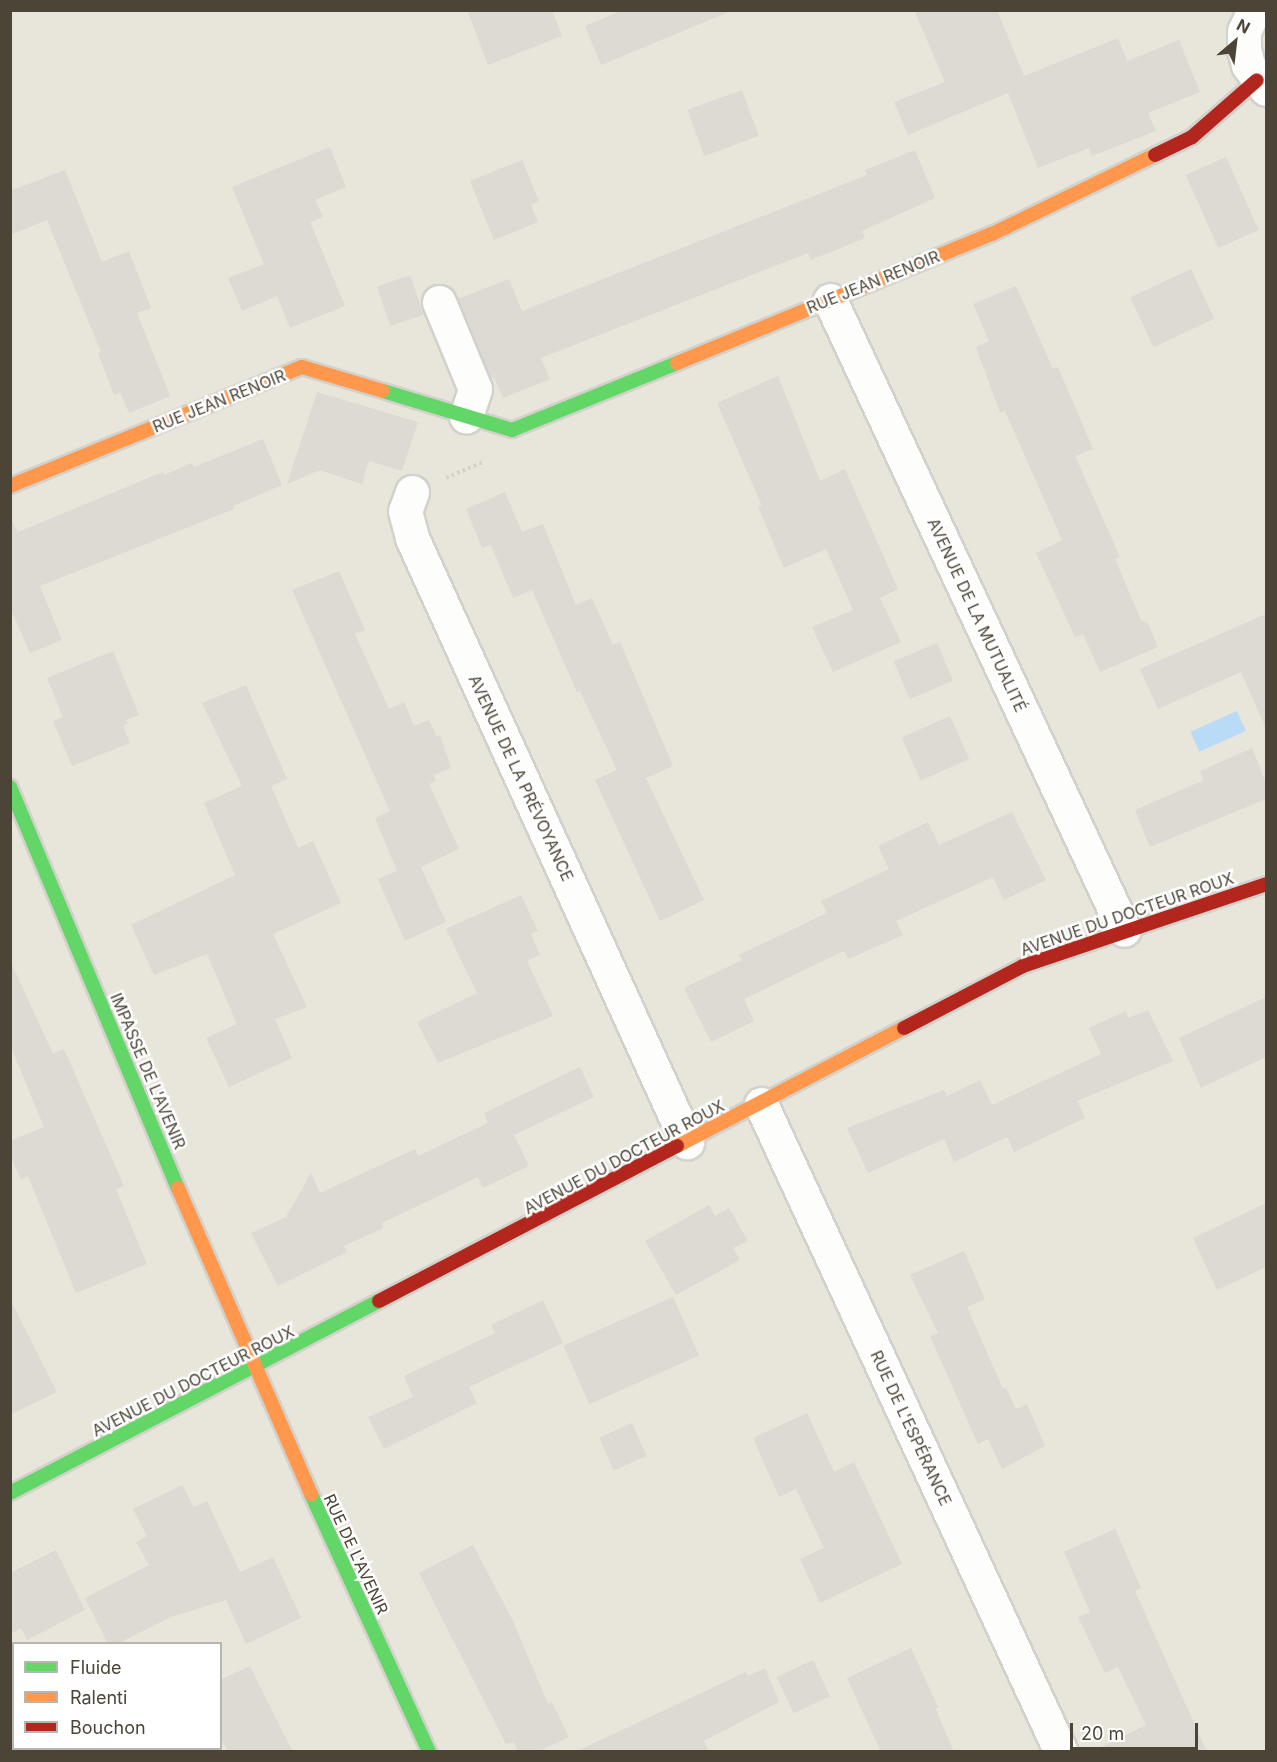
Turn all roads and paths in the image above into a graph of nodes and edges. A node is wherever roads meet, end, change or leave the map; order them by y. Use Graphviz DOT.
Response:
graph roads {
  1 [pos="1248,12"];
  2 [pos="1262,85"];
  3 [pos="830,300"];
  4 [pos="439,302"];
  5 [pos="466,417"];
  6 [pos="10,486"];
  7 [pos="412,492"];
  8 [pos="10,787"];
  9 [pos="1266,884"];
  10 [pos="1124,930"];
  11 [pos="761,1104"];
  12 [pos="687,1142"];
  13 [pos="254,1369"];
  14 [pos="10,1493"];
  15 [pos="429,1752"];
  16 [pos="1061,1752"];
  1 -- 2 [label="street"];
  2 -- 3 [label="street, RUE JEAN RENOIR"];
  3 -- 5 [label="street, RUE JEAN RENOIR"];
  3 -- 10 [label="street, AVENUE DE LA MUTUALITÉ"];
  4 -- 5 [label="street"];
  5 -- 6 [label="street, RUE JEAN RENOIR"];
  7 -- 12 [label="street, AVENUE DE LA PRÉVOYANCE"];
  8 -- 13 [label="street, IMPASSE DE L'AVENIR"];
  9 -- 10 [label="street, AVENUE DU DOCTEUR ROUX"];
  10 -- 11 [label="street, AVENUE DU DOCTEUR ROUX"];
  11 -- 12 [label="street, AVENUE DU DOCTEUR ROUX"];
  11 -- 16 [label="street, RUE DE L'ESPÉRANCE"];
  12 -- 13 [label="street, AVENUE DU DOCTEUR ROUX"];
  13 -- 14 [label="street, AVENUE DU DOCTEUR ROUX"];
  13 -- 15 [label="street, RUE DE L'AVENIR"];
}
